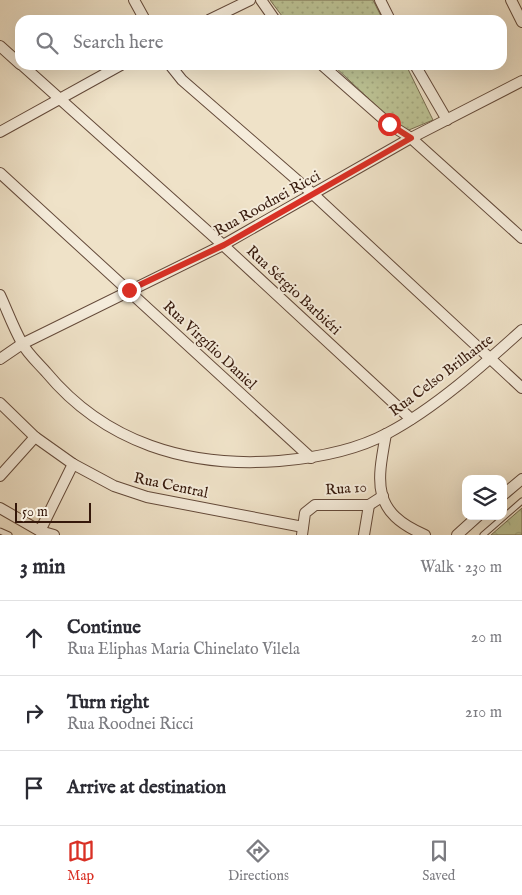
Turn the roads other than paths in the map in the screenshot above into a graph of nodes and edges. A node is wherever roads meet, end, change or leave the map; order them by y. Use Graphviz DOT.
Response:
graph roads {
  1 [pos="134,0"];
  2 [pos="250,0"];
  3 [pos="261,0"];
  4 [pos="380,0"];
  5 [pos="511,0"];
  6 [pos="142,15"];
  7 [pos="219,15"];
  8 [pos="272,15"];
  9 [pos="388,15"];
  10 [pos="522,22"];
  11 [pos="0,46"];
  12 [pos="15,59"];
  13 [pos="28,70"];
  14 [pos="112,70"];
  15 [pos="174,70"];
  16 [pos="328,70"];
  17 [pos="418,70"];
  18 [pos="522,81"];
  19 [pos="59,98"];
  20 [pos="447,120"];
  21 [pos="0,132"];
  22 [pos="411,138"];
  23 [pos="0,173"];
  24 [pos="313,194"];
  25 [pos="522,238"];
  26 [pos="224,245"];
  27 [pos="129,290"];
  28 [pos="0,295"];
  29 [pos="522,330"];
  30 [pos="22,344"];
  31 [pos="0,359"];
  32 [pos="490,359"];
  33 [pos="522,388"];
  34 [pos="0,403"];
  35 [pos="411,419"];
  36 [pos="386,434"];
  37 [pos="34,437"];
  38 [pos="311,458"];
  39 [pos="73,464"];
  40 [pos="0,476"];
  41 [pos="522,479"];
  42 [pos="507,492"];
  43 [pos="383,496"];
  44 [pos="522,501"];
  45 [pos="369,505"];
  46 [pos="0,508"];
  47 [pos="474,520"];
  48 [pos="0,531"];
  49 [pos="40,531"];
  50 [pos="302,531"];
  51 [pos="9,535"];
  52 [pos="54,535"];
  53 [pos="364,535"];
  54 [pos="425,535"];
  55 [pos="457,535"];
  56 [pos="483,535"];
  1 -- 6 [label="street"];
  2 -- 7 [label="street"];
  3 -- 8 [label="street"];
  4 -- 9 [label="street"];
  5 -- 10 [label="street"];
  11 -- 12 [label="street, Rua Sérgio Barbiéri"];
  13 -- 19 [label="street, Rua Sérgio Barbiéri"];
  14 -- 19 [label="street"];
  15 -- 24 [label="street"];
  16 -- 22 [label="street"];
  17 -- 20 [label="street"];
  18 -- 20 [label="street, Rua Roodnei Ricci"];
  19 -- 21 [label="street"];
  19 -- 26 [label="street, Rua Sérgio Barbiéri"];
  20 -- 22 [label="street, Rua Roodnei Ricci"];
  22 -- 24 [label="street, Rua Roodnei Ricci"];
  22 -- 25 [label="street"];
  23 -- 27 [label="street, Rua Virgílio Daniel"];
  24 -- 26 [label="street, Rua Roodnei Ricci"];
  24 -- 32 [label="street"];
  26 -- 27 [label="street, Rua Roodnei Ricci"];
  26 -- 35 [label="street, Rua Sérgio Barbiéri"];
  27 -- 30 [label="street, Rua Roodnei Ricci"];
  27 -- 38 [label="street, Rua Virgílio Daniel"];
  28 -- 30 [label="street, Rua Celso Brilhante"];
  29 -- 32 [label="street, Rua Celso Brilhante"];
  30 -- 31 [label="street, Rua Roodnei Ricci"];
  30 -- 38 [label="street, Rua Celso Brilhante"];
  32 -- 33 [label="street"];
  32 -- 35 [label="street, Rua Celso Brilhante"];
  34 -- 37 [label="street, Rua Central"];
  35 -- 36 [label="street, Rua Celso Brilhante"];
  36 -- 38 [label="street, Rua Celso Brilhante"];
  36 -- 43 [label="street"];
  37 -- 39 [label="street, Rua Central"];
  37 -- 40 [label="street"];
  39 -- 49 [label="street"];
  39 -- 50 [label="street, Rua Central"];
  41 -- 42 [label="street"];
  43 -- 45 [label="street, Rua 10"];
  43 -- 54 [label="street"];
  44 -- 56 [label="lane"];
  45 -- 50 [label="street, Rua 10"];
  45 -- 53 [label="street"];
  46 -- 49 [label="street"];
  47 -- 55 [label="street"];
  48 -- 51 [label="lane"];
  49 -- 52 [label="street"];
}
